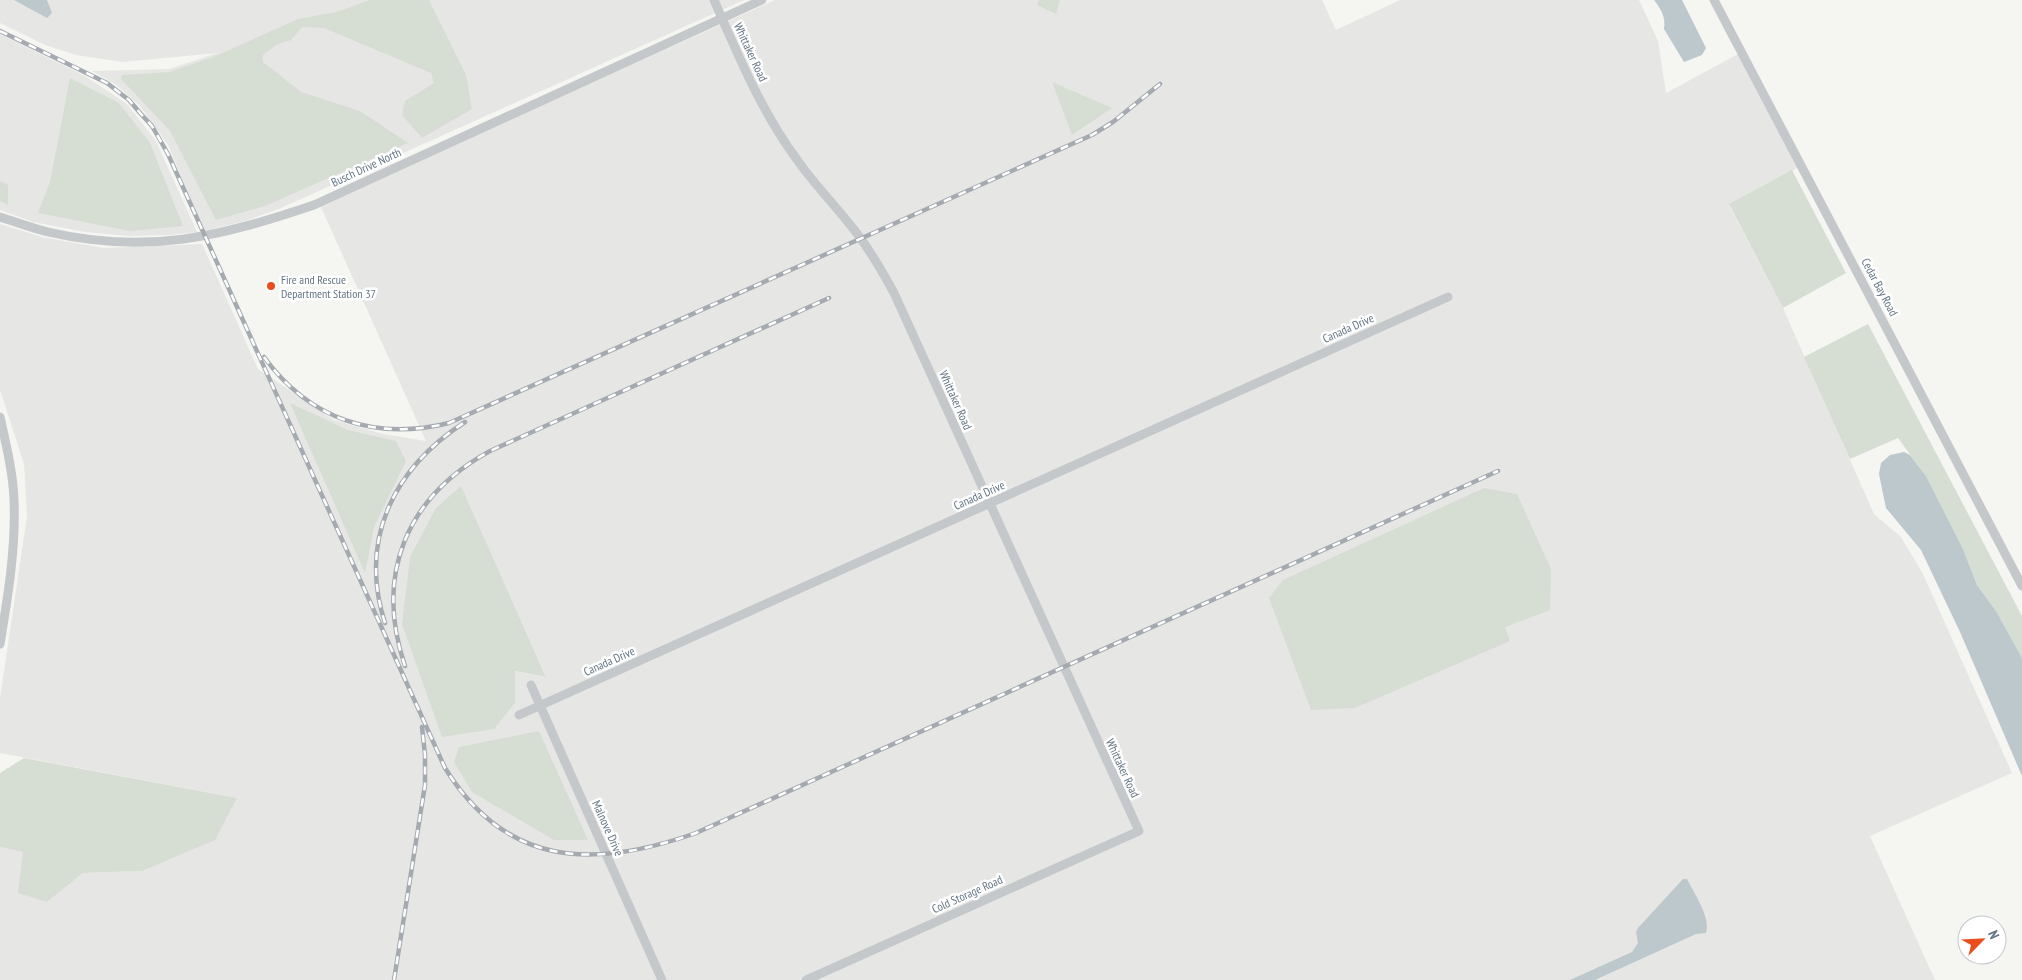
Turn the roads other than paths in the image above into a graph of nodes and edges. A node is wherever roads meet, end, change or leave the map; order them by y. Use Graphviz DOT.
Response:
graph roads {
  1 [pos="714,0"];
  2 [pos="762,0"];
  3 [pos="1714,0"];
  4 [pos="722,18"];
  5 [pos="0,217"];
  6 [pos="1448,297"];
  7 [pos="0,417"];
  8 [pos="990,504"];
  9 [pos="2022,586"];
  10 [pos="0,644"];
  11 [pos="531,685"];
  12 [pos="540,706"];
  13 [pos="519,715"];
  14 [pos="1139,831"];
  15 [pos="662,980"];
  16 [pos="806,980"];
  1 -- 4 [label="street, Whittaker Road"];
  2 -- 4 [label="street, Busch Drive North"];
  3 -- 9 [label="street, Cedar Bay Road"];
  4 -- 5 [label="street, Busch Drive North"];
  4 -- 8 [label="street, Whittaker Road"];
  6 -- 8 [label="street, Canada Drive"];
  7 -- 10 [label="street"];
  8 -- 12 [label="street, Canada Drive"];
  8 -- 14 [label="street, Whittaker Road"];
  11 -- 12 [label="street, Malnove Drive"];
  12 -- 13 [label="street, Canada Drive"];
  12 -- 15 [label="street, Malnove Drive"];
  14 -- 16 [label="street, Cold Storage Road"];
}
